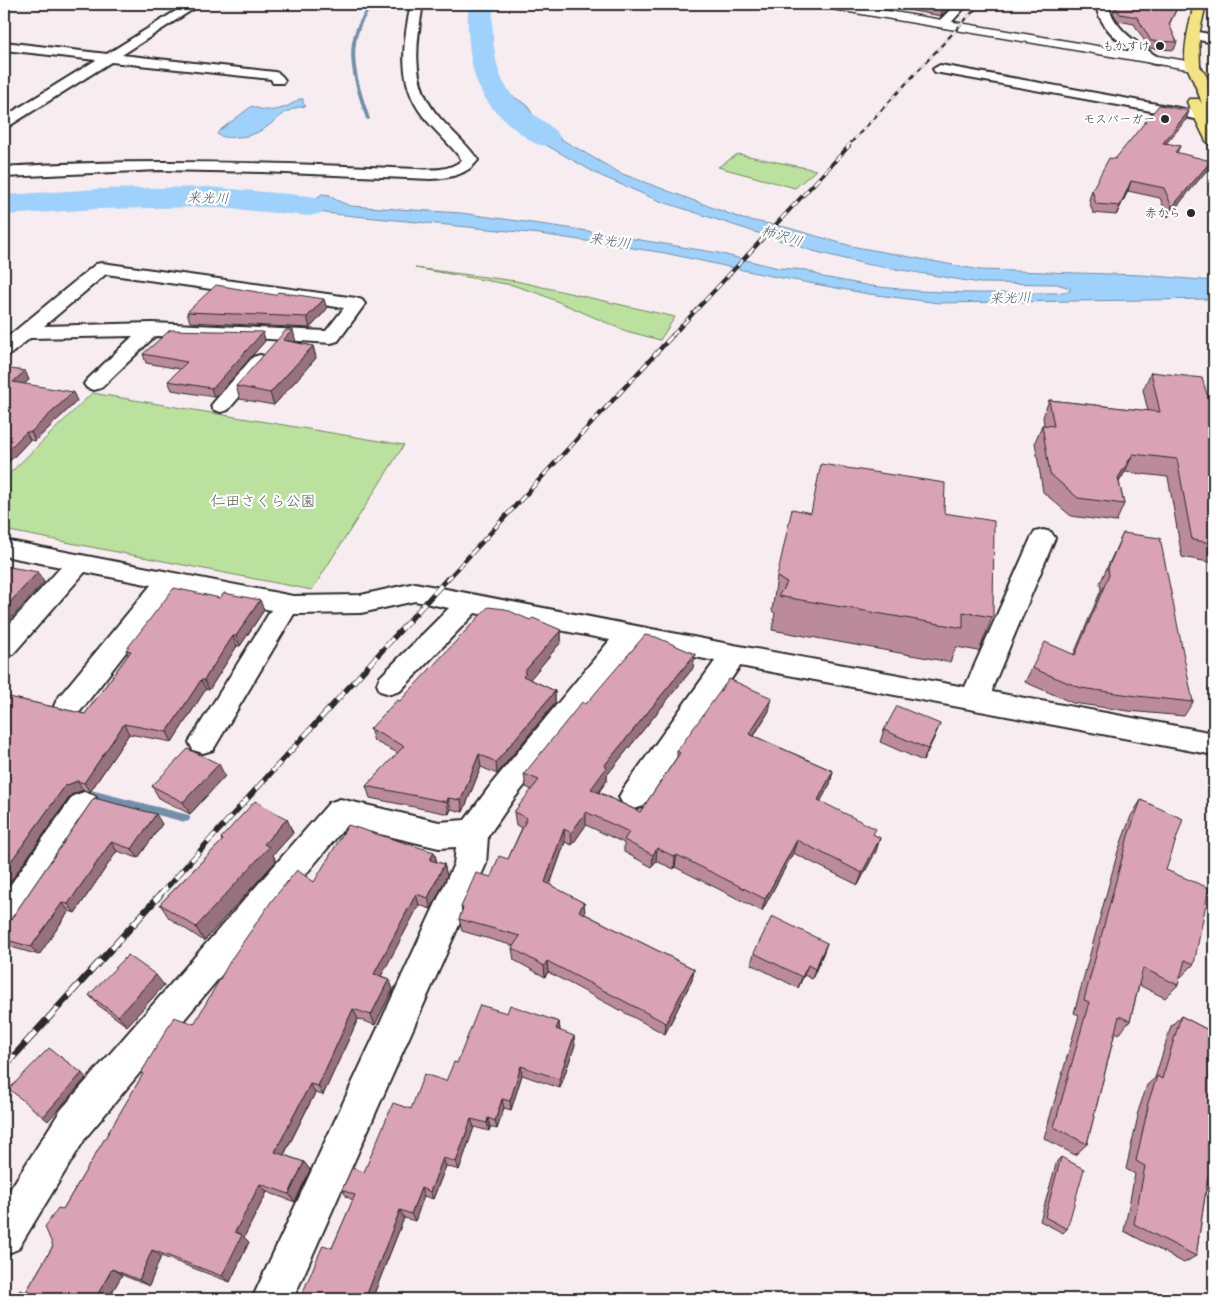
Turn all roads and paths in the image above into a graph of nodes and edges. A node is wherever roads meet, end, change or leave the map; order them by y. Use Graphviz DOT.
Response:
graph roads {
  1 [pos="195,4"];
  2 [pos="417,4"];
  3 [pos="826,4"];
  4 [pos="962,4"];
  5 [pos="1102,4"];
  6 [pos="1200,4"];
  7 [pos="872,7"];
  8 [pos="943,24"];
  9 [pos="1193,35"];
  10 [pos="1214,39"];
  11 [pos="4,46"];
  12 [pos="108,57"];
  13 [pos="1154,61"];
  14 [pos="1193,66"];
  15 [pos="940,69"];
  16 [pos="278,80"];
  17 [pos="1208,116"];
  18 [pos="4,123"];
  19 [pos="1214,141"];
  20 [pos="4,172"];
  21 [pos="152,329"];
  22 [pos="25,332"];
  23 [pos="284,333"];
  24 [pos="4,350"];
  25 [pos="94,384"];
  26 [pos="221,406"];
  27 [pos="1043,538"];
  28 [pos="4,548"];
  29 [pos="79,563"];
  30 [pos="168,580"];
  31 [pos="469,603"];
  32 [pos="288,604"];
  33 [pos="630,634"];
  34 [pos="4,647"];
  35 [pos="734,655"];
  36 [pos="390,684"];
  37 [pos="977,700"];
  38 [pos="68,706"];
  39 [pos="202,742"];
  40 [pos="1214,744"];
  41 [pos="634,798"];
  42 [pos="84,805"];
  43 [pos="474,833"];
  44 [pos="4,920"];
  45 [pos="4,1235"];
  46 [pos="272,1299"];
  1 -- 12 [label="street"];
  2 -- 20 [label="street"];
  3 -- 7 [label="street"];
  4 -- 8 [label="street"];
  5 -- 13 [label="street"];
  6 -- 9 [label="highway"];
  7 -- 8 [label="street"];
  8 -- 13 [label="street"];
  9 -- 10 [label="street"];
  9 -- 14 [label="highway"];
  11 -- 12 [label="street"];
  12 -- 16 [label="street"];
  12 -- 18 [label="street"];
  13 -- 14 [label="street"];
  14 -- 17 [label="highway"];
  15 -- 17 [label="street"];
  17 -- 19 [label="highway"];
  21 -- 22 [label="street"];
  21 -- 23 [label="street"];
  21 -- 25 [label="street"];
  22 -- 23 [label="street"];
  22 -- 24 [label="street"];
  23 -- 26 [label="street"];
  27 -- 37 [label="street"];
  28 -- 29 [label="street"];
  29 -- 30 [label="street"];
  29 -- 34 [label="street"];
  30 -- 32 [label="street"];
  30 -- 38 [label="street"];
  31 -- 32 [label="street"];
  31 -- 33 [label="street"];
  31 -- 36 [label="street"];
  32 -- 39 [label="street"];
  33 -- 35 [label="street"];
  33 -- 43 [label="street"];
  35 -- 37 [label="street"];
  35 -- 41 [label="street"];
  37 -- 40 [label="street"];
  42 -- 44 [label="street"];
  43 -- 45 [label="street"];
  43 -- 46 [label="street"];
}
